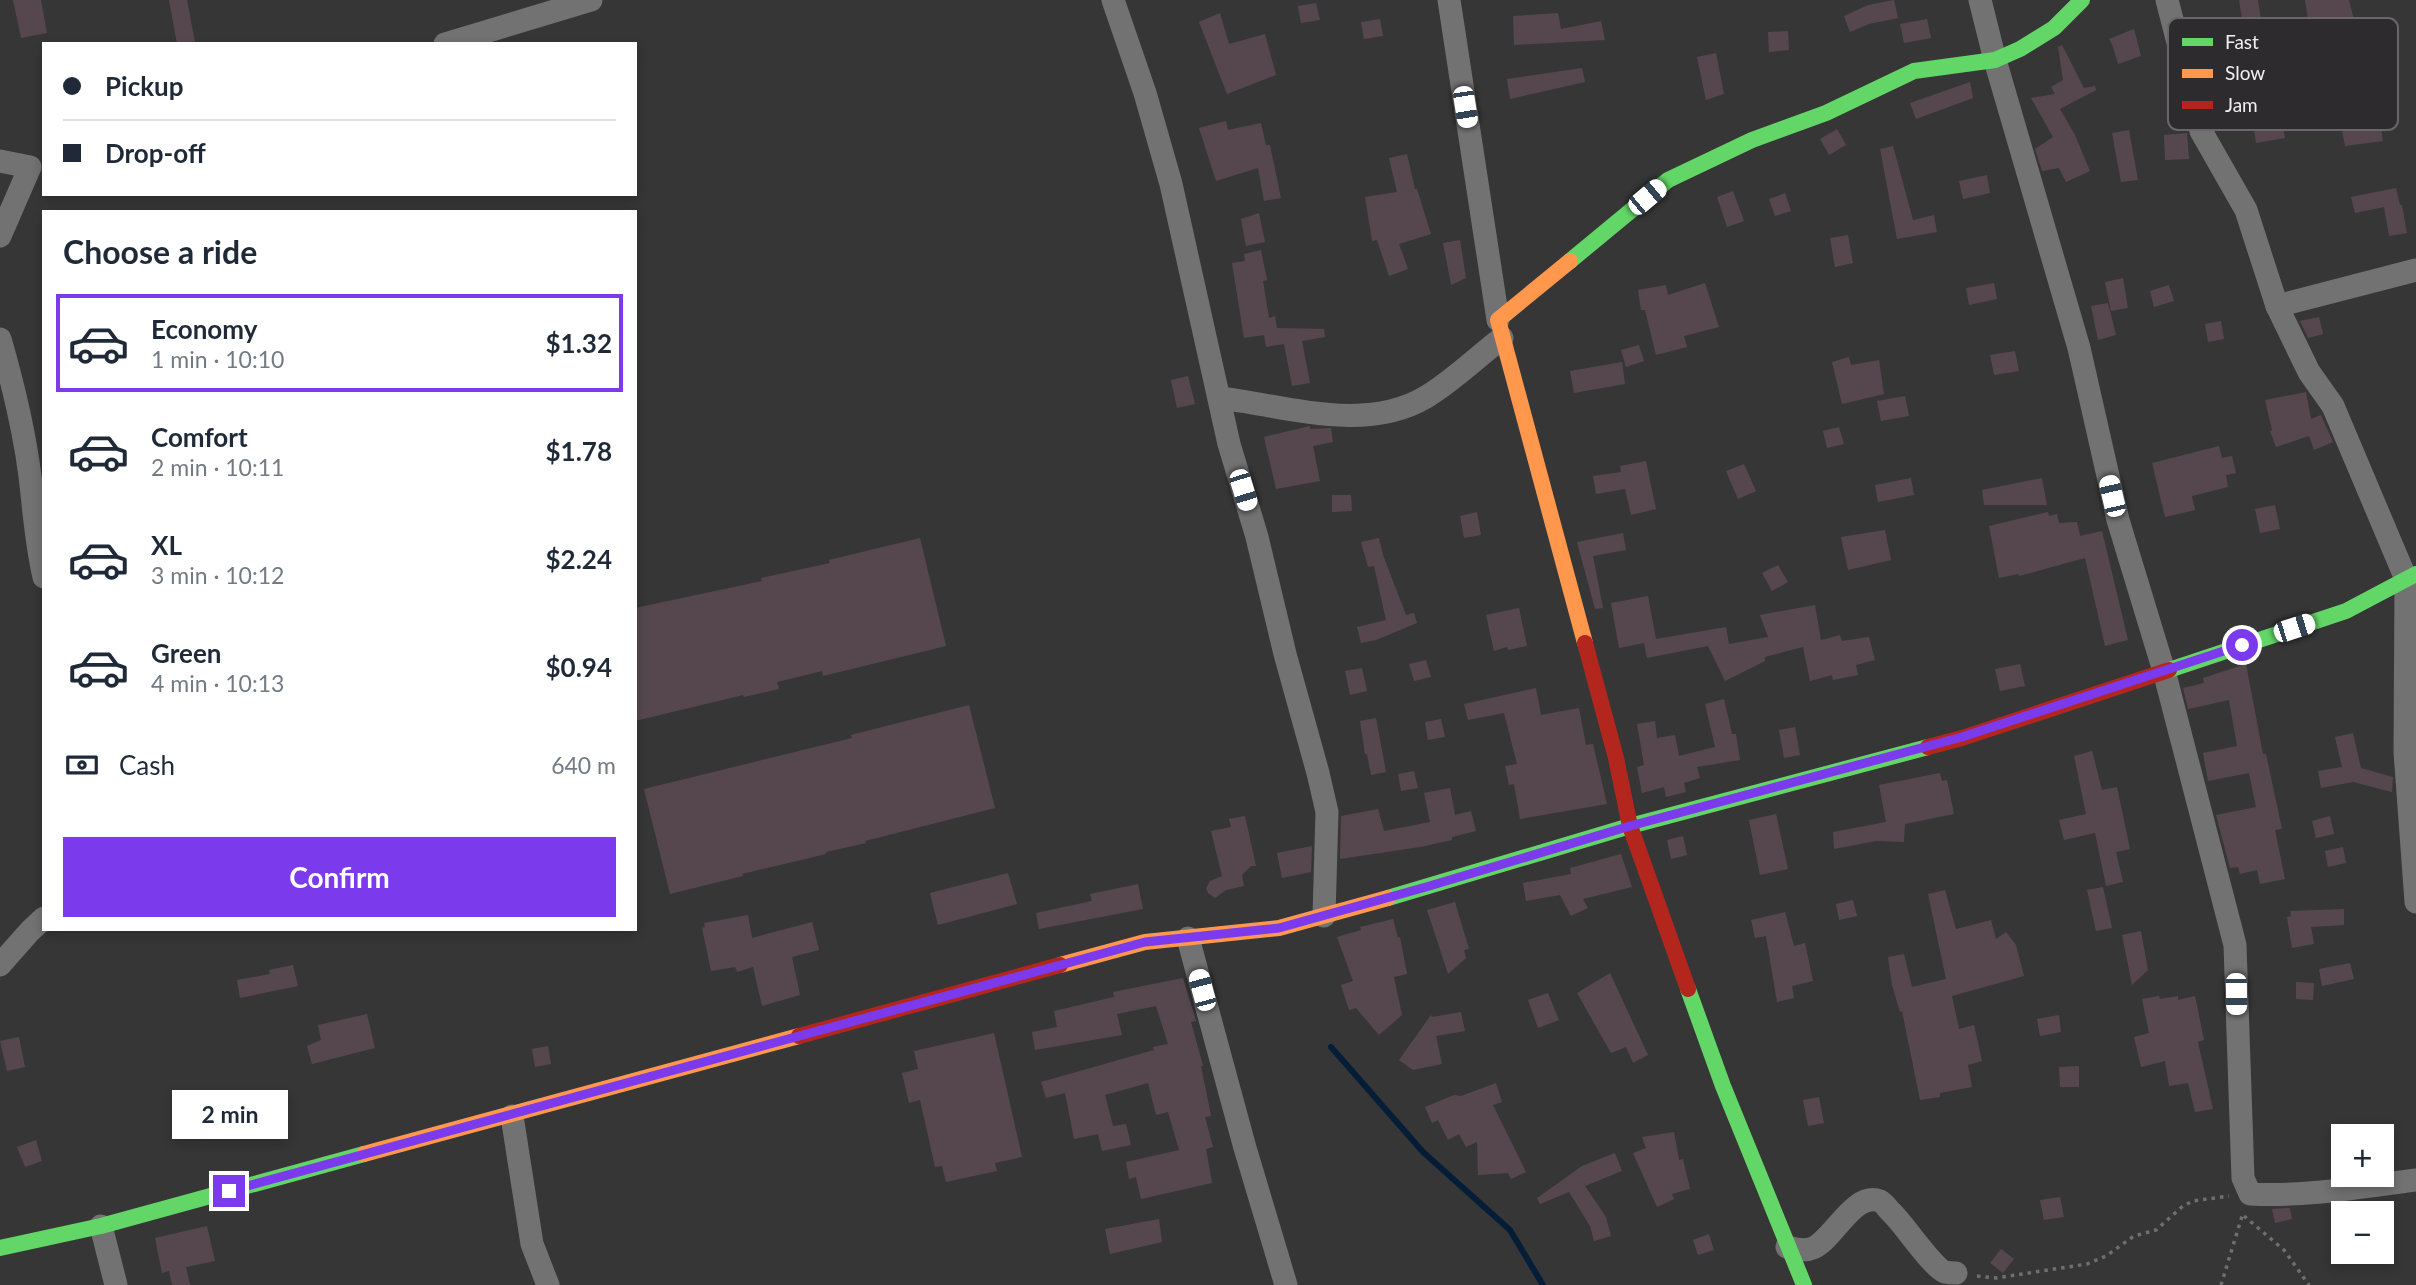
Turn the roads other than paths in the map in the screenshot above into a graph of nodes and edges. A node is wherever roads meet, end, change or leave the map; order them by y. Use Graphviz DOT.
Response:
graph roads {
  1 [pos="591,0"];
  2 [pos="1113,0"];
  3 [pos="1449,0"];
  4 [pos="1980,0"];
  5 [pos="2082,0"];
  6 [pos="2167,0"];
  7 [pos="2172,18"];
  8 [pos="452,42"];
  9 [pos="1995,60"];
  10 [pos="2201,130"];
  11 [pos="0,161"];
  12 [pos="37,165"];
  13 [pos="0,172"];
  14 [pos="0,236"];
  15 [pos="2416,271"];
  16 [pos="2277,306"];
  17 [pos="1500,329"];
  18 [pos="0,339"];
  19 [pos="1219,398"];
  20 [pos="42,569"];
  21 [pos="2411,577"];
  22 [pos="2164,671"];
  23 [pos="1630,826"];
  24 [pos="2416,902"];
  25 [pos="1324,916"];
  26 [pos="42,920"];
  27 [pos="1188,938"];
  28 [pos="0,965"];
  29 [pos="512,1115"];
  30 [pos="2416,1180"];
  31 [pos="101,1226"];
  32 [pos="1787,1247"];
  33 [pos="0,1248"];
  34 [pos="1956,1273"];
  35 [pos="116,1285"];
  36 [pos="548,1285"];
  37 [pos="1286,1285"];
  38 [pos="1804,1285"];
  1 -- 8 [label="street"];
  2 -- 19 [label="street"];
  3 -- 17 [label="street"];
  4 -- 9 [label="street"];
  5 -- 9 [label="street"];
  6 -- 7 [label="street"];
  9 -- 17 [label="street"];
  9 -- 22 [label="street"];
  10 -- 16 [label="street"];
  11 -- 12 [label="street"];
  12 -- 13 [label="street"];
  12 -- 14 [label="street"];
  15 -- 16 [label="street"];
  16 -- 21 [label="street"];
  17 -- 19 [label="street"];
  17 -- 23 [label="street"];
  18 -- 20 [label="street"];
  19 -- 25 [label="street"];
  21 -- 22 [label="street"];
  21 -- 24 [label="street"];
  22 -- 23 [label="street"];
  22 -- 30 [label="street"];
  23 -- 25 [label="street"];
  23 -- 32 [label="street"];
  25 -- 27 [label="street"];
  26 -- 28 [label="street"];
  27 -- 29 [label="street"];
  27 -- 37 [label="street"];
  29 -- 31 [label="street"];
  29 -- 36 [label="street"];
  31 -- 33 [label="street"];
  31 -- 35 [label="street"];
  32 -- 34 [label="street"];
  32 -- 38 [label="street"];
}
